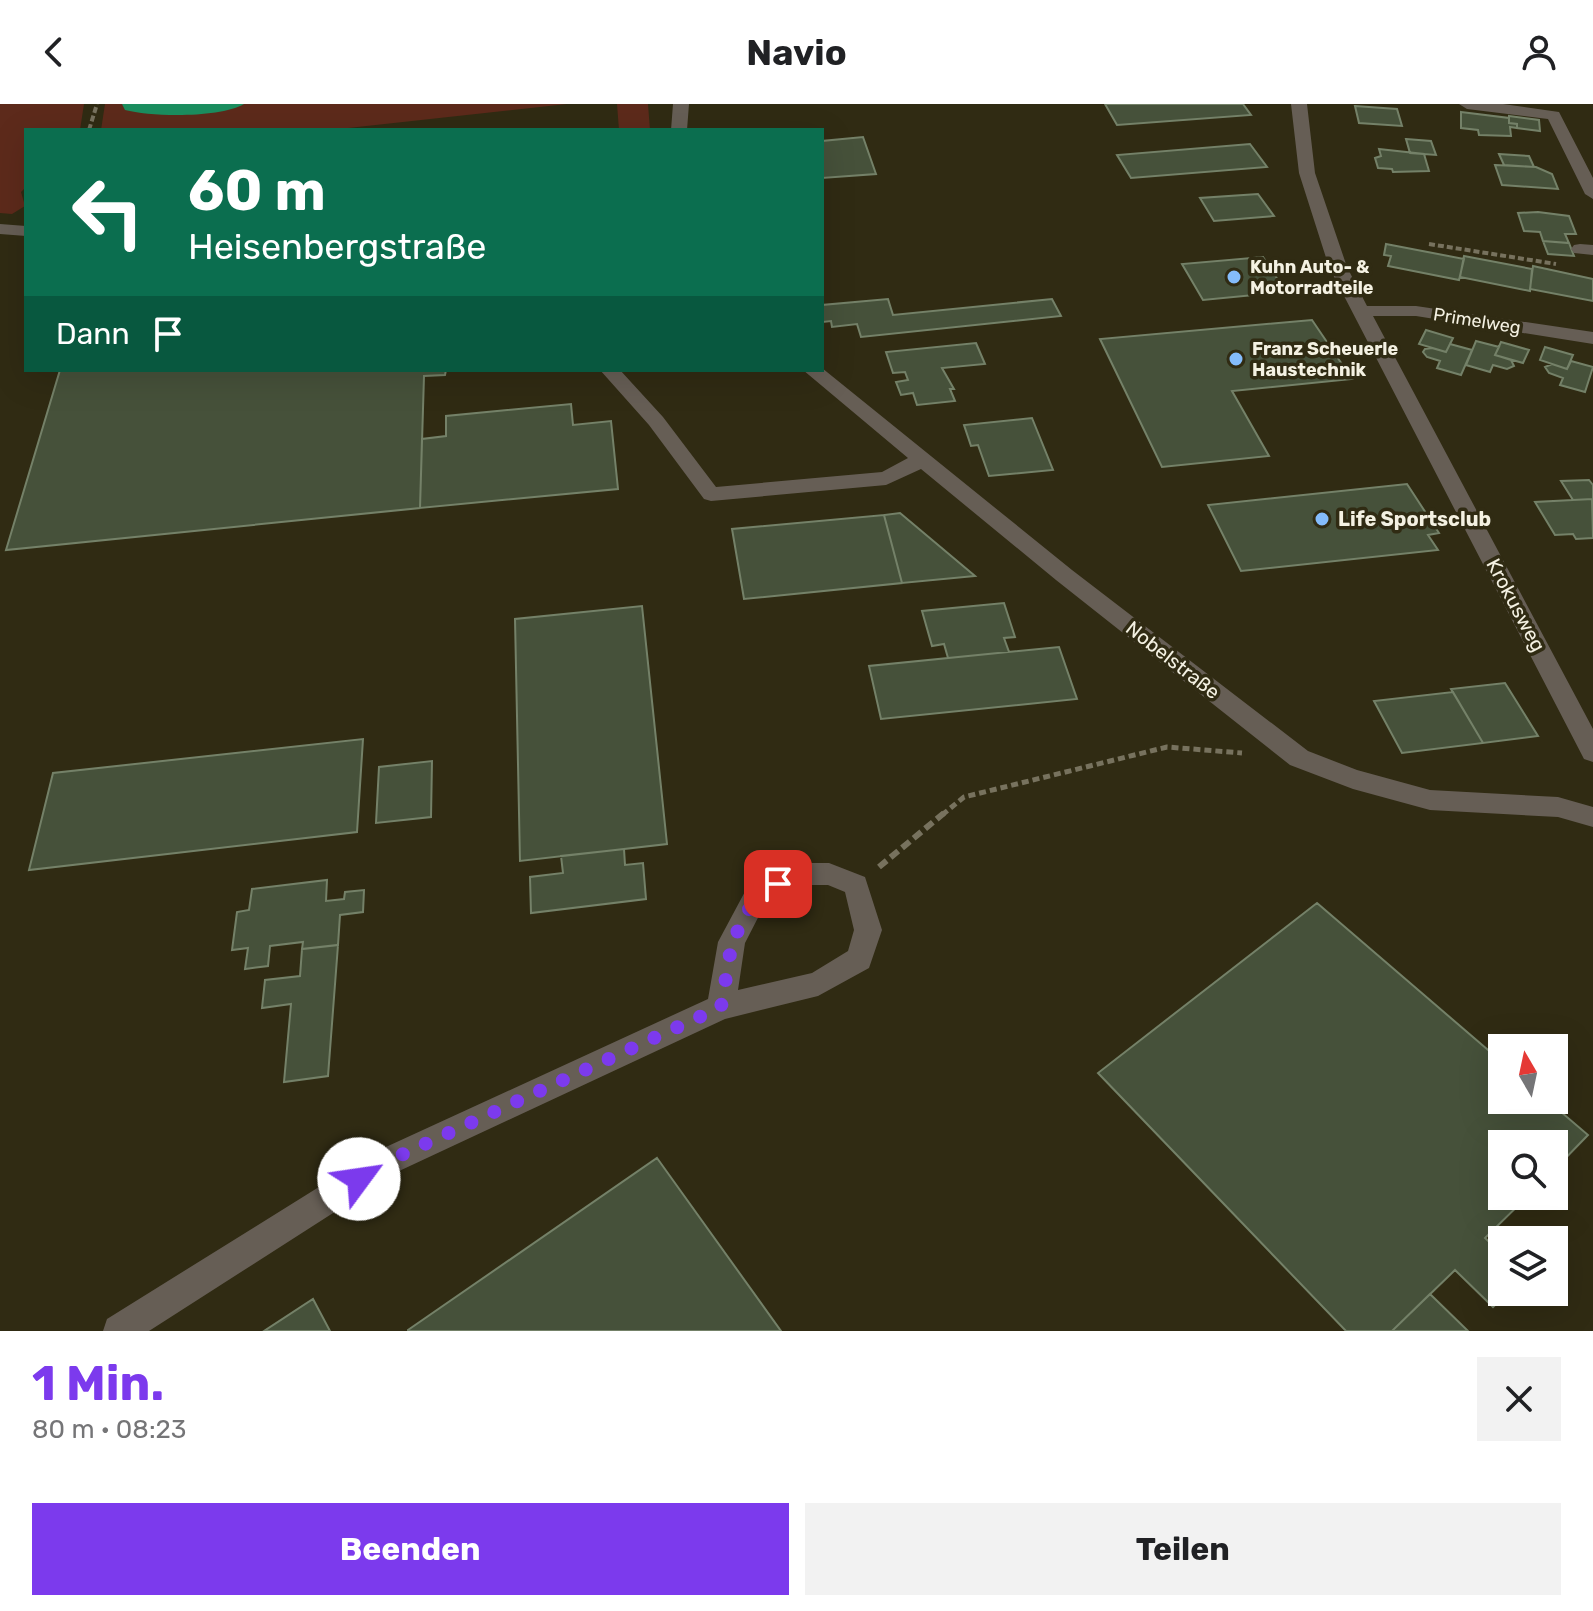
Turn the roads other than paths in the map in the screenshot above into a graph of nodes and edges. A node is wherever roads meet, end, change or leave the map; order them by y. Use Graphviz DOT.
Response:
graph roads {
  1 [pos="681,104"];
  2 [pos="1299,104"];
  3 [pos="1467,104"];
  4 [pos="679,128"];
  5 [pos="1589,175"];
  6 [pos="1593,194"];
  7 [pos="0,229"];
  8 [pos="24,231"];
  9 [pos="1360,311"];
  10 [pos="1593,338"];
  11 [pos="612,372"];
  12 [pos="815,372"];
  13 [pos="923,459"];
  14 [pos="1593,752"];
  15 [pos="1593,817"];
  16 [pos="721,1007"];
  17 [pos="119,1331"];
  1 -- 4 [label="street"];
  2 -- 9 [label="street, Krokusweg"];
  3 -- 5 [label="street"];
  5 -- 6 [label="street"];
  7 -- 8 [label="street"];
  9 -- 10 [label="street, Primelweg"];
  9 -- 14 [label="street, Krokusweg"];
  11 -- 13 [label="street"];
  12 -- 13 [label="street, Nobelstraße"];
  13 -- 15 [label="street, Nobelstraße"];
  16 -- 16 [label="street"];
  16 -- 17 [label="street"];
}
